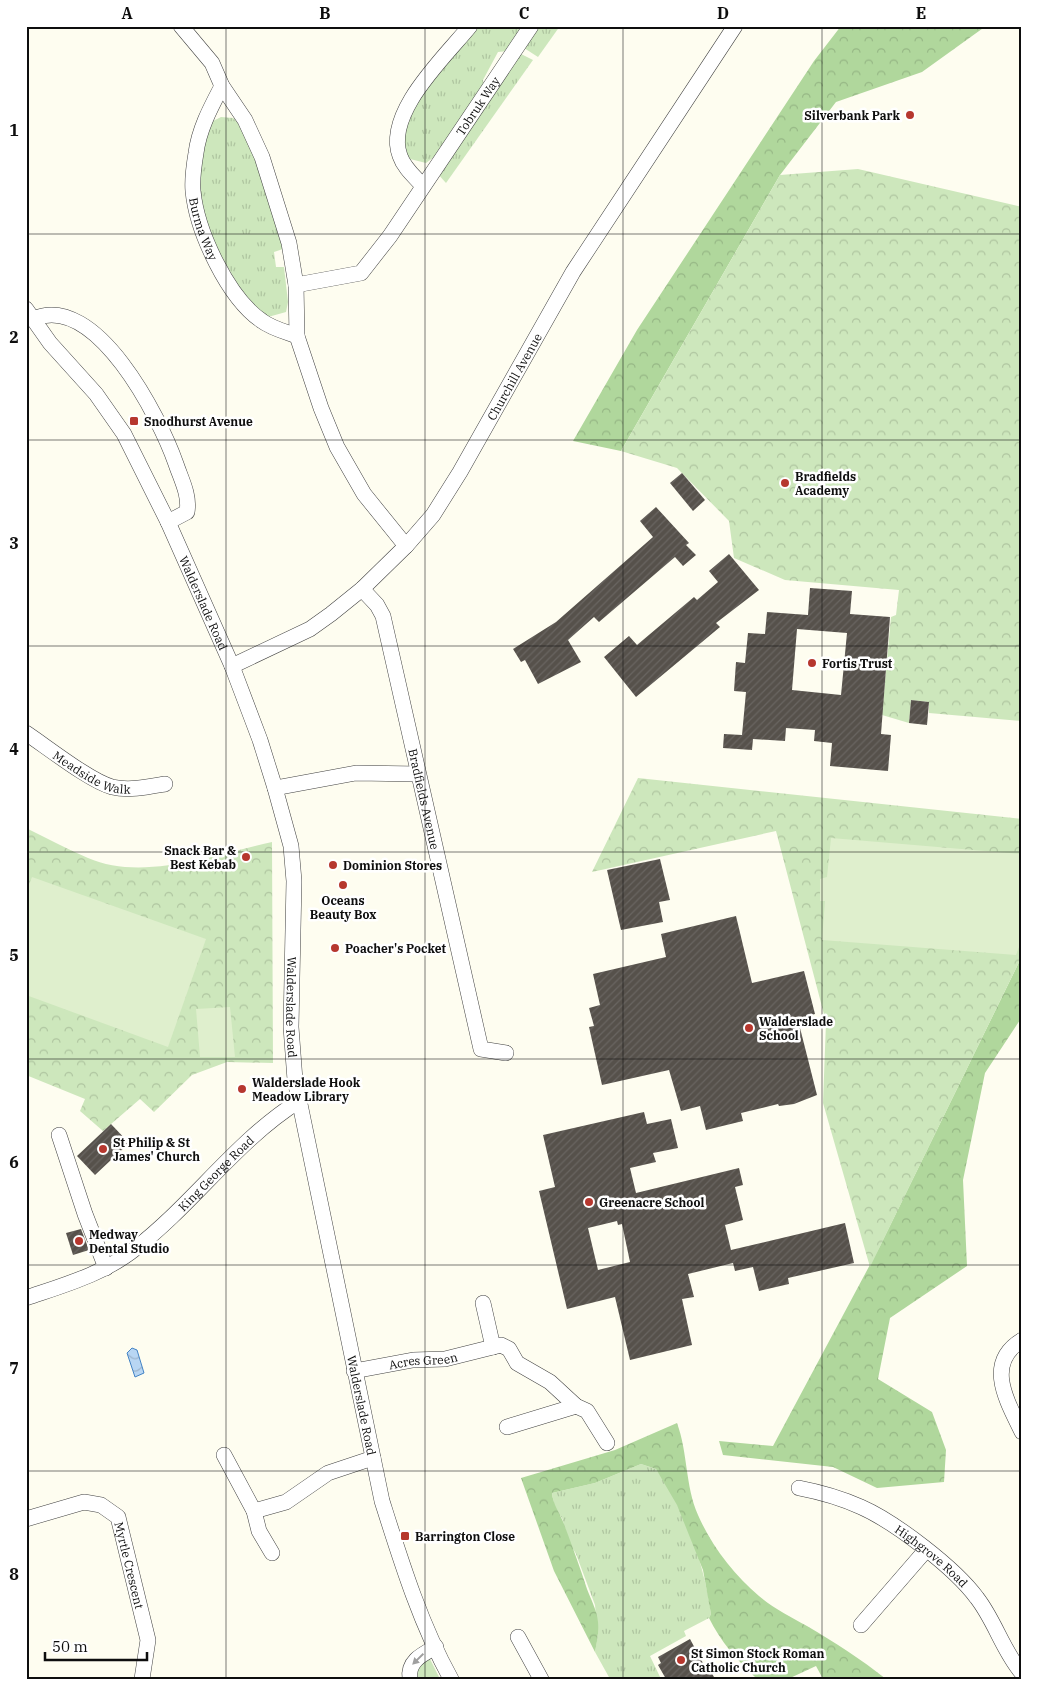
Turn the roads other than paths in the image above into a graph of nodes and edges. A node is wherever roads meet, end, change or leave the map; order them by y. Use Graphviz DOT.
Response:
graph roads {
  1 [pos="181,26"];
  2 [pos="470,26"];
  3 [pos="531,26"];
  4 [pos="735,26"];
  5 [pos="222,86"];
  6 [pos="423,186"];
  7 [pos="296,285"];
  8 [pos="30,314"];
  9 [pos="297,336"];
  10 [pos="168,522"];
  11 [pos="406,546"];
  12 [pos="362,589"];
  13 [pos="232,666"];
  14 [pos="26,734"];
  15 [pos="418,774"];
  16 [pos="165,784"];
  17 [pos="275,788"];
  18 [pos="506,1053"];
  19 [pos="299,1101"];
  20 [pos="59,1135"];
  21 [pos="106,1268"];
  22 [pos="26,1298"];
  23 [pos="483,1303"];
  24 [pos="1022,1340"];
  25 [pos="493,1347"];
  26 [pos="354,1372"];
  27 [pos="576,1406"];
  28 [pos="507,1427"];
  29 [pos="1022,1432"];
  30 [pos="607,1443"];
  31 [pos="224,1455"];
  32 [pos="373,1458"];
  33 [pos="799,1488"];
  34 [pos="254,1511"];
  35 [pos="26,1519"];
  36 [pos="926,1550"];
  37 [pos="272,1553"];
  38 [pos="861,1625"];
  39 [pos="518,1637"];
  40 [pos="436,1647"];
  41 [pos="1022,1673"];
  42 [pos="142,1679"];
  43 [pos="410,1679"];
  44 [pos="451,1679"];
  45 [pos="541,1679"];
  1 -- 5 [label="street"];
  2 -- 6 [label="street"];
  3 -- 6 [label="street, Tobruk Way"];
  4 -- 11 [label="street, Churchill Avenue"];
  5 -- 7 [label="street"];
  5 -- 9 [label="street, Burma Way"];
  6 -- 7 [label="street, Tobruk Way"];
  7 -- 9 [label="street"];
  8 -- 10 [label="street, Walderslade Road"];
  8 -- 10 [label="street, Walderslade Road"];
  9 -- 11 [label="street"];
  10 -- 13 [label="street, Walderslade Road"];
  11 -- 12 [label="street, Churchill Avenue"];
  12 -- 13 [label="street, Churchill Avenue"];
  12 -- 15 [label="street, Bradfields Avenue"];
  13 -- 17 [label="street, Walderslade Road"];
  14 -- 16 [label="street, Meadside Walk"];
  15 -- 17 [label="street"];
  15 -- 18 [label="street, Bradfields Avenue"];
  17 -- 19 [label="street, Walderslade Road"];
  19 -- 21 [label="street, King George Road"];
  19 -- 26 [label="street, Walderslade Road"];
  20 -- 21 [label="street"];
  21 -- 22 [label="street, King George Road"];
  23 -- 25 [label="street"];
  24 -- 29 [label="street"];
  25 -- 26 [label="street, Acres Green"];
  25 -- 27 [label="street"];
  26 -- 32 [label="street, Walderslade Road"];
  27 -- 28 [label="street"];
  27 -- 30 [label="street"];
  31 -- 34 [label="street"];
  32 -- 34 [label="street"];
  32 -- 40 [label="street, Walderslade Road"];
  33 -- 36 [label="street, Highgrove Road"];
  34 -- 37 [label="street"];
  35 -- 42 [label="street, Myrtle Crescent"];
  36 -- 38 [label="street"];
  36 -- 41 [label="street, Highgrove Road"];
  39 -- 45 [label="street"];
  40 -- 43 [label="street, one-way"];
  40 -- 44 [label="street, Walderslade Road"];
}
